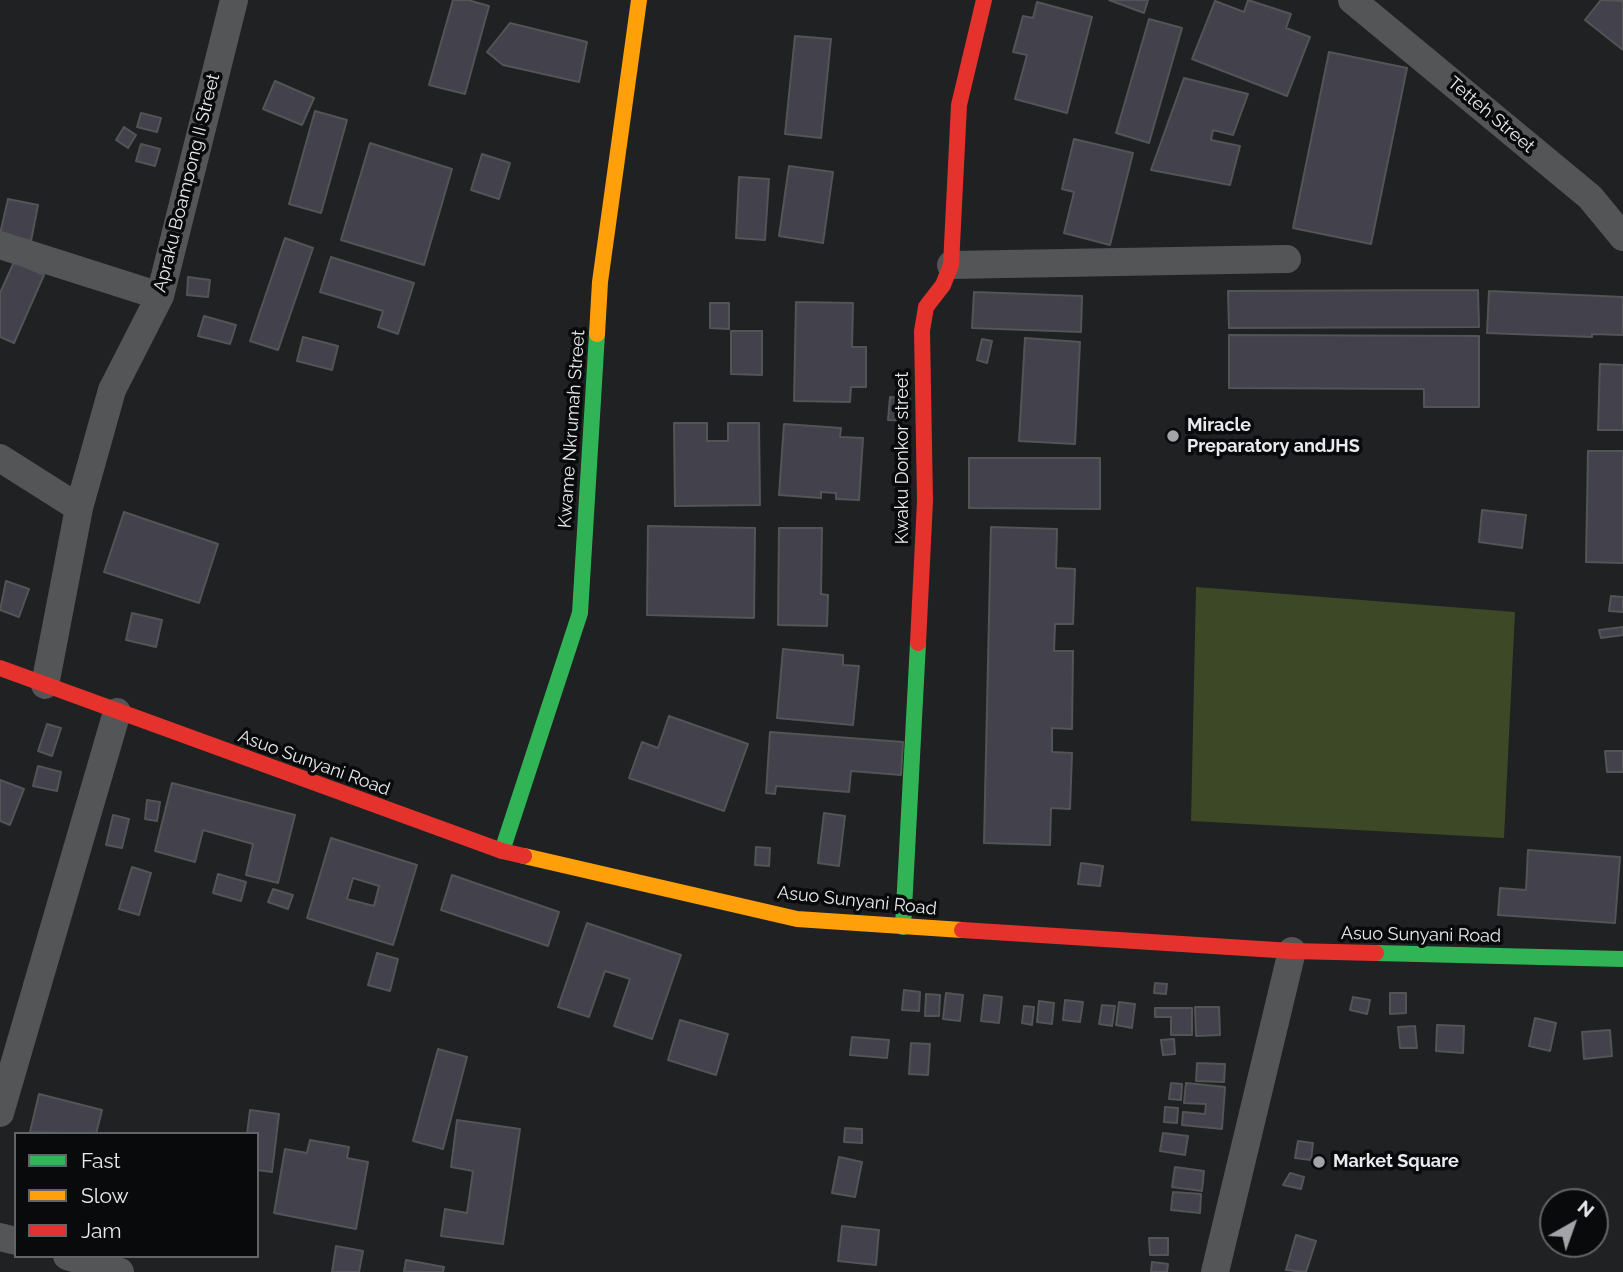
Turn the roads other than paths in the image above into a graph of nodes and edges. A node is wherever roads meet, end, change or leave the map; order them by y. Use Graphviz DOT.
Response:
graph roads {
  1 [pos="234,0"];
  2 [pos="639,0"];
  3 [pos="984,0"];
  4 [pos="1352,0"];
  5 [pos="1623,237"];
  6 [pos="0,245"];
  7 [pos="1287,259"];
  8 [pos="951,265"];
  9 [pos="160,296"];
  10 [pos="0,458"];
  11 [pos="79,508"];
  12 [pos="0,668"];
  13 [pos="45,685"];
  14 [pos="117,712"];
  15 [pos="502,851"];
  16 [pos="903,927"];
  17 [pos="1292,951"];
  18 [pos="1623,959"];
  19 [pos="0,1112"];
  20 [pos="74,1258"];
  21 [pos="120,1272"];
  22 [pos="1215,1272"];
  1 -- 9 [label="street, Apraku Boampong II Street"];
  2 -- 15 [label="street, Kwame Nkrumah Street"];
  3 -- 8 [label="street, Kwaku Donkor street"];
  4 -- 5 [label="street, Tetteh Street"];
  6 -- 9 [label="street"];
  7 -- 8 [label="street"];
  8 -- 16 [label="street, Kwaku Donkor street"];
  9 -- 11 [label="street, Apraku Boampong II Street"];
  10 -- 11 [label="street"];
  11 -- 13 [label="street, Apraku Boampong II Street"];
  12 -- 13 [label="street, Asuo Sunyani Road"];
  13 -- 14 [label="street, Asuo Sunyani Road"];
  14 -- 15 [label="street, Asuo Sunyani Road"];
  14 -- 19 [label="street"];
  15 -- 16 [label="street, Asuo Sunyani Road"];
  16 -- 17 [label="street, Asuo Sunyani Road"];
  17 -- 18 [label="street, Asuo Sunyani Road"];
  17 -- 22 [label="street"];
  20 -- 21 [label="street"];
}
